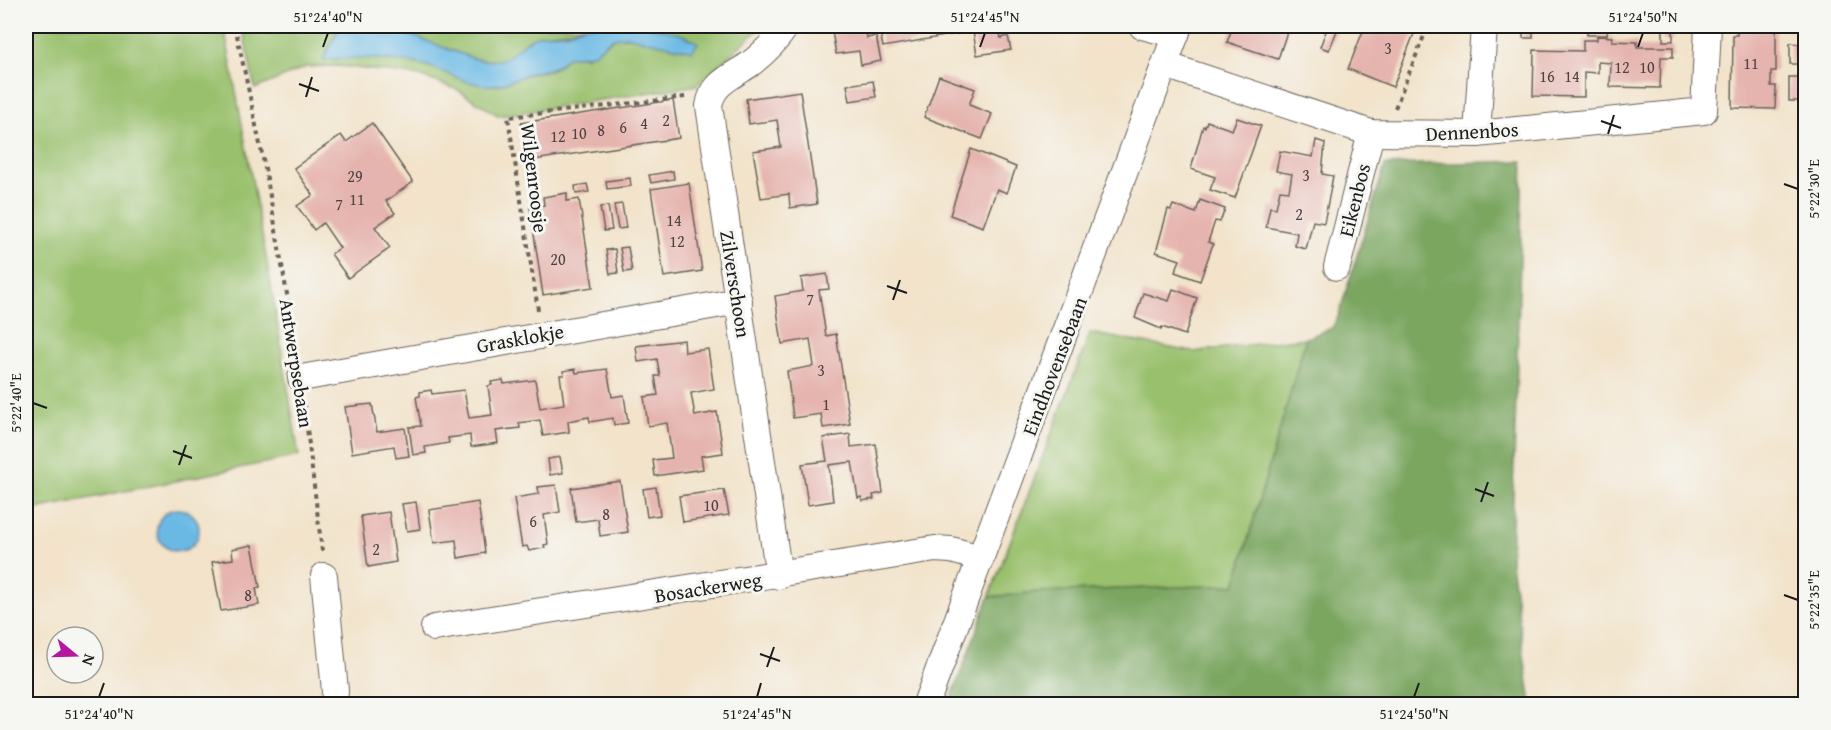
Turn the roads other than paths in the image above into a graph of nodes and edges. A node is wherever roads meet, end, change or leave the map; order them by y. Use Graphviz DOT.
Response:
graph roads {
  1 [pos="786,26"];
  2 [pos="1121,26"];
  3 [pos="1126,26"];
  4 [pos="1142,26"];
  5 [pos="1484,26"];
  6 [pos="1708,26"];
  7 [pos="1177,30"];
  8 [pos="1165,65"];
  9 [pos="1378,133"];
  10 [pos="1477,134"];
  11 [pos="1337,267"];
  12 [pos="739,301"];
  13 [pos="301,378"];
  14 [pos="981,558"];
  15 [pos="324,576"];
  16 [pos="779,576"];
  17 [pos="434,628"];
  18 [pos="334,705"];
  19 [pos="926,705"];
  1 -- 12 [label="street, Zilverschoon"];
  2 -- 3 [label="street"];
  4 -- 7 [label="street"];
  5 -- 10 [label="street"];
  6 -- 10 [label="street, Dennenbos"];
  7 -- 8 [label="street, Eindhovensebaan"];
  8 -- 9 [label="street, Dennenbos"];
  8 -- 14 [label="street, Eindhovensebaan"];
  9 -- 10 [label="street, Dennenbos"];
  9 -- 11 [label="street, Eikenbos"];
  12 -- 13 [label="street, Grasklokje"];
  12 -- 16 [label="street, Zilverschoon"];
  14 -- 16 [label="street, Bosackerweg"];
  14 -- 19 [label="street, Eindhovensebaan"];
  15 -- 18 [label="street"];
  16 -- 17 [label="street, Bosackerweg"];
}
